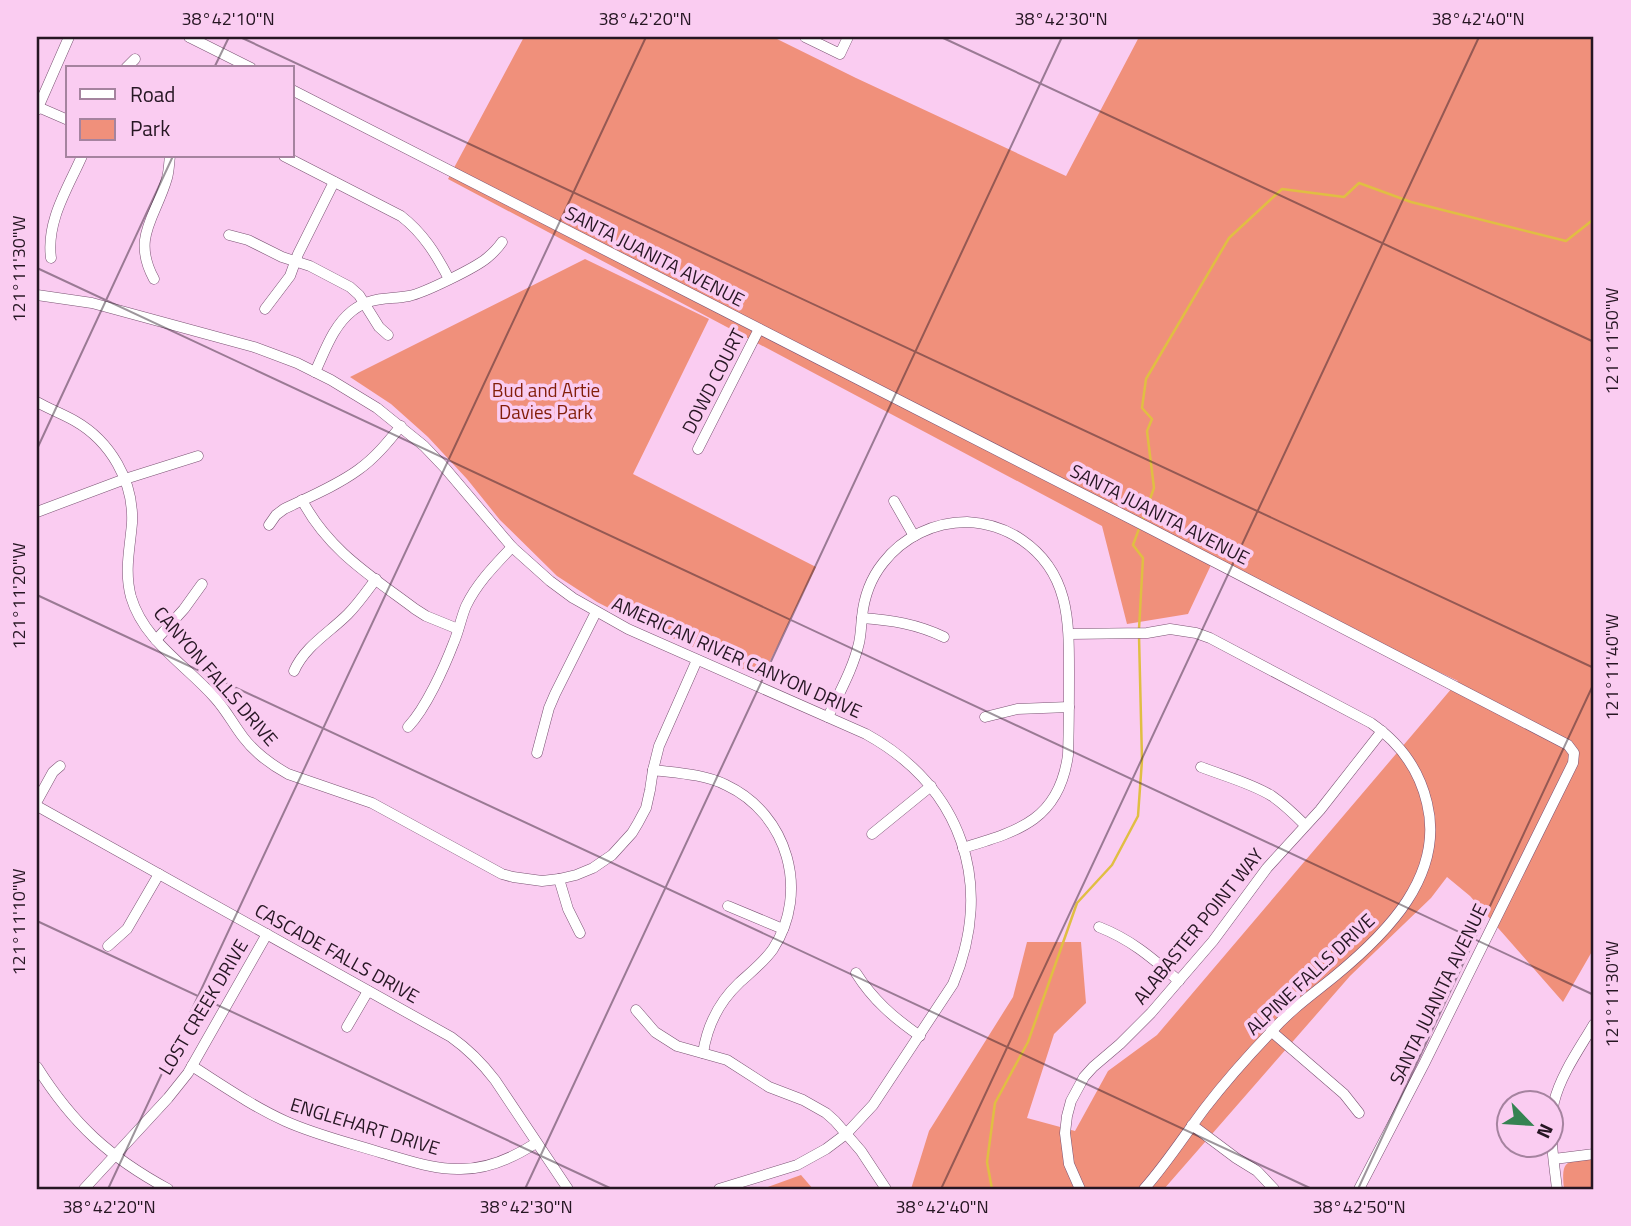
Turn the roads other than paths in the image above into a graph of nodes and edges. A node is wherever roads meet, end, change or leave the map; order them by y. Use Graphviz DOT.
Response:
graph roads {
  1 [pos="69,37"];
  2 [pos="189,37"];
  3 [pos="805,37"];
  4 [pos="848,37"];
  5 [pos="135,60"];
  6 [pos="128,66"];
  7 [pos="247,66"];
  8 [pos="294,91"];
  9 [pos="37,109"];
  10 [pos="66,119"];
  11 [pos="81,158"];
  12 [pos="170,158"];
  13 [pos="288,158"];
  14 [pos="334,181"];
  15 [pos="229,235"];
  16 [pos="502,242"];
  17 [pos="51,258"];
  18 [pos="295,261"];
  19 [pos="154,279"];
  20 [pos="449,279"];
  21 [pos="37,295"];
  22 [pos="364,304"];
  23 [pos="265,309"];
  24 [pos="759,330"];
  25 [pos="388,335"];
  26 [pos="315,372"];
  27 [pos="37,402"];
  28 [pos="401,426"];
  29 [pos="698,449"];
  30 [pos="198,456"];
  31 [pos="125,479"];
  32 [pos="302,500"];
  33 [pos="894,501"];
  34 [pos="37,512"];
  35 [pos="269,525"];
  36 [pos="914,536"];
  37 [pos="512,547"];
  38 [pos="376,579"];
  39 [pos="202,584"];
  40 [pos="596,612"];
  41 [pos="862,618"];
  42 [pos="458,629"];
  43 [pos="1069,634"];
  44 [pos="944,637"];
  45 [pos="156,640"];
  46 [pos="697,660"];
  47 [pos="294,671"];
  48 [pos="1069,707"];
  49 [pos="828,717"];
  50 [pos="985,718"];
  51 [pos="408,727"];
  52 [pos="1382,731"];
  53 [pos="537,753"];
  54 [pos="60,766"];
  55 [pos="1201,768"];
  56 [pos="653,770"];
  57 [pos="931,786"];
  58 [pos="37,803"];
  59 [pos="1305,825"];
  60 [pos="872,834"];
  61 [pos="964,848"];
  62 [pos="159,874"];
  63 [pos="559,879"];
  64 [pos="728,906"];
  65 [pos="1099,927"];
  66 [pos="783,929"];
  67 [pos="580,933"];
  68 [pos="267,934"];
  69 [pos="108,946"];
  70 [pos="856,973"];
  71 [pos="1179,981"];
  72 [pos="368,990"];
  73 [pos="636,1010"];
  74 [pos="1594,1024"];
  75 [pos="347,1027"];
  76 [pos="1271,1031"];
  77 [pos="920,1036"];
  78 [pos="702,1053"];
  79 [pos="192,1066"];
  80 [pos="37,1067"];
  81 [pos="1558,1090"];
  82 [pos="1359,1113"];
  83 [pos="1192,1125"];
  84 [pos="846,1134"];
  85 [pos="536,1143"];
  86 [pos="1594,1154"];
  87 [pos="115,1156"];
  88 [pos="1564,1157"];
  89 [pos="1554,1160"];
  90 [pos="84,1189"];
  91 [pos="168,1189"];
  92 [pos="568,1189"];
  93 [pos="719,1189"];
  94 [pos="886,1189"];
  95 [pos="1080,1189"];
  96 [pos="1144,1189"];
  97 [pos="1274,1189"];
  98 [pos="1359,1189"];
  99 [pos="1558,1189"];
  1 -- 9 [label="street"];
  2 -- 7 [label="street"];
  3 -- 4 [label="street"];
  5 -- 6 [label="street"];
  8 -- 24 [label="street, SANTA JUANITA AVENUE"];
  9 -- 10 [label="street"];
  11 -- 17 [label="street"];
  12 -- 19 [label="street"];
  13 -- 14 [label="street"];
  14 -- 18 [label="street"];
  14 -- 20 [label="street"];
  15 -- 18 [label="street"];
  16 -- 20 [label="street"];
  18 -- 22 [label="street"];
  18 -- 23 [label="street"];
  20 -- 22 [label="street"];
  21 -- 26 [label="street, AMERICAN RIVER CANYON DRIVE"];
  22 -- 25 [label="street"];
  22 -- 26 [label="street"];
  24 -- 29 [label="street, DOWD COURT"];
  24 -- 98 [label="street, SANTA JUANITA AVENUE"];
  26 -- 28 [label="street, AMERICAN RIVER CANYON DRIVE"];
  27 -- 31 [label="street, CANYON FALLS DRIVE"];
  28 -- 32 [label="street"];
  28 -- 37 [label="street, AMERICAN RIVER CANYON DRIVE"];
  30 -- 31 [label="street"];
  31 -- 34 [label="street"];
  31 -- 45 [label="street, CANYON FALLS DRIVE"];
  32 -- 35 [label="street"];
  32 -- 38 [label="street"];
  33 -- 36 [label="street"];
  36 -- 41 [label="street"];
  36 -- 43 [label="street"];
  37 -- 40 [label="street, AMERICAN RIVER CANYON DRIVE"];
  37 -- 42 [label="street"];
  38 -- 42 [label="street"];
  38 -- 47 [label="street"];
  39 -- 45 [label="street"];
  40 -- 46 [label="street, AMERICAN RIVER CANYON DRIVE"];
  40 -- 53 [label="street"];
  41 -- 44 [label="street"];
  41 -- 49 [label="street"];
  42 -- 51 [label="street"];
  43 -- 48 [label="street"];
  43 -- 52 [label="street, ALPINE FALLS DRIVE"];
  45 -- 63 [label="street, CANYON FALLS DRIVE"];
  46 -- 49 [label="street, AMERICAN RIVER CANYON DRIVE"];
  46 -- 56 [label="street, CANYON FALLS DRIVE"];
  48 -- 50 [label="street"];
  48 -- 61 [label="street"];
  49 -- 57 [label="street, AMERICAN RIVER CANYON DRIVE"];
  52 -- 59 [label="street, ALABASTER POINT WAY"];
  52 -- 76 [label="street, ALPINE FALLS DRIVE"];
  54 -- 58 [label="street"];
  55 -- 59 [label="street"];
  56 -- 63 [label="street, CANYON FALLS DRIVE"];
  56 -- 66 [label="street"];
  57 -- 60 [label="street"];
  57 -- 61 [label="street, AMERICAN RIVER CANYON DRIVE"];
  58 -- 62 [label="street, CASCADE FALLS DRIVE"];
  59 -- 71 [label="street, ALABASTER POINT WAY"];
  61 -- 77 [label="street, AMERICAN RIVER CANYON DRIVE"];
  62 -- 68 [label="street, CASCADE FALLS DRIVE"];
  62 -- 69 [label="street"];
  63 -- 67 [label="street"];
  64 -- 66 [label="street"];
  65 -- 71 [label="street"];
  66 -- 78 [label="street"];
  68 -- 72 [label="street, CASCADE FALLS DRIVE"];
  68 -- 79 [label="street, LOST CREEK DRIVE"];
  70 -- 77 [label="street"];
  71 -- 95 [label="street, ALABASTER POINT WAY"];
  72 -- 75 [label="street"];
  72 -- 85 [label="street, CASCADE FALLS DRIVE"];
  73 -- 78 [label="street"];
  74 -- 81 [label="street"];
  76 -- 82 [label="street"];
  76 -- 83 [label="street, ALPINE FALLS DRIVE"];
  77 -- 84 [label="street, AMERICAN RIVER CANYON DRIVE"];
  78 -- 84 [label="street"];
  79 -- 85 [label="street, ENGLEHART DRIVE"];
  79 -- 87 [label="street, LOST CREEK DRIVE"];
  80 -- 87 [label="street"];
  83 -- 96 [label="street, ALPINE FALLS DRIVE"];
  83 -- 97 [label="street"];
  84 -- 93 [label="street, AMERICAN RIVER CANYON DRIVE"];
  84 -- 94 [label="street"];
  85 -- 92 [label="street, CASCADE FALLS DRIVE"];
  86 -- 88 [label="street"];
  87 -- 90 [label="street, LOST CREEK DRIVE"];
  87 -- 91 [label="street"];
  89 -- 99 [label="street"];
}
